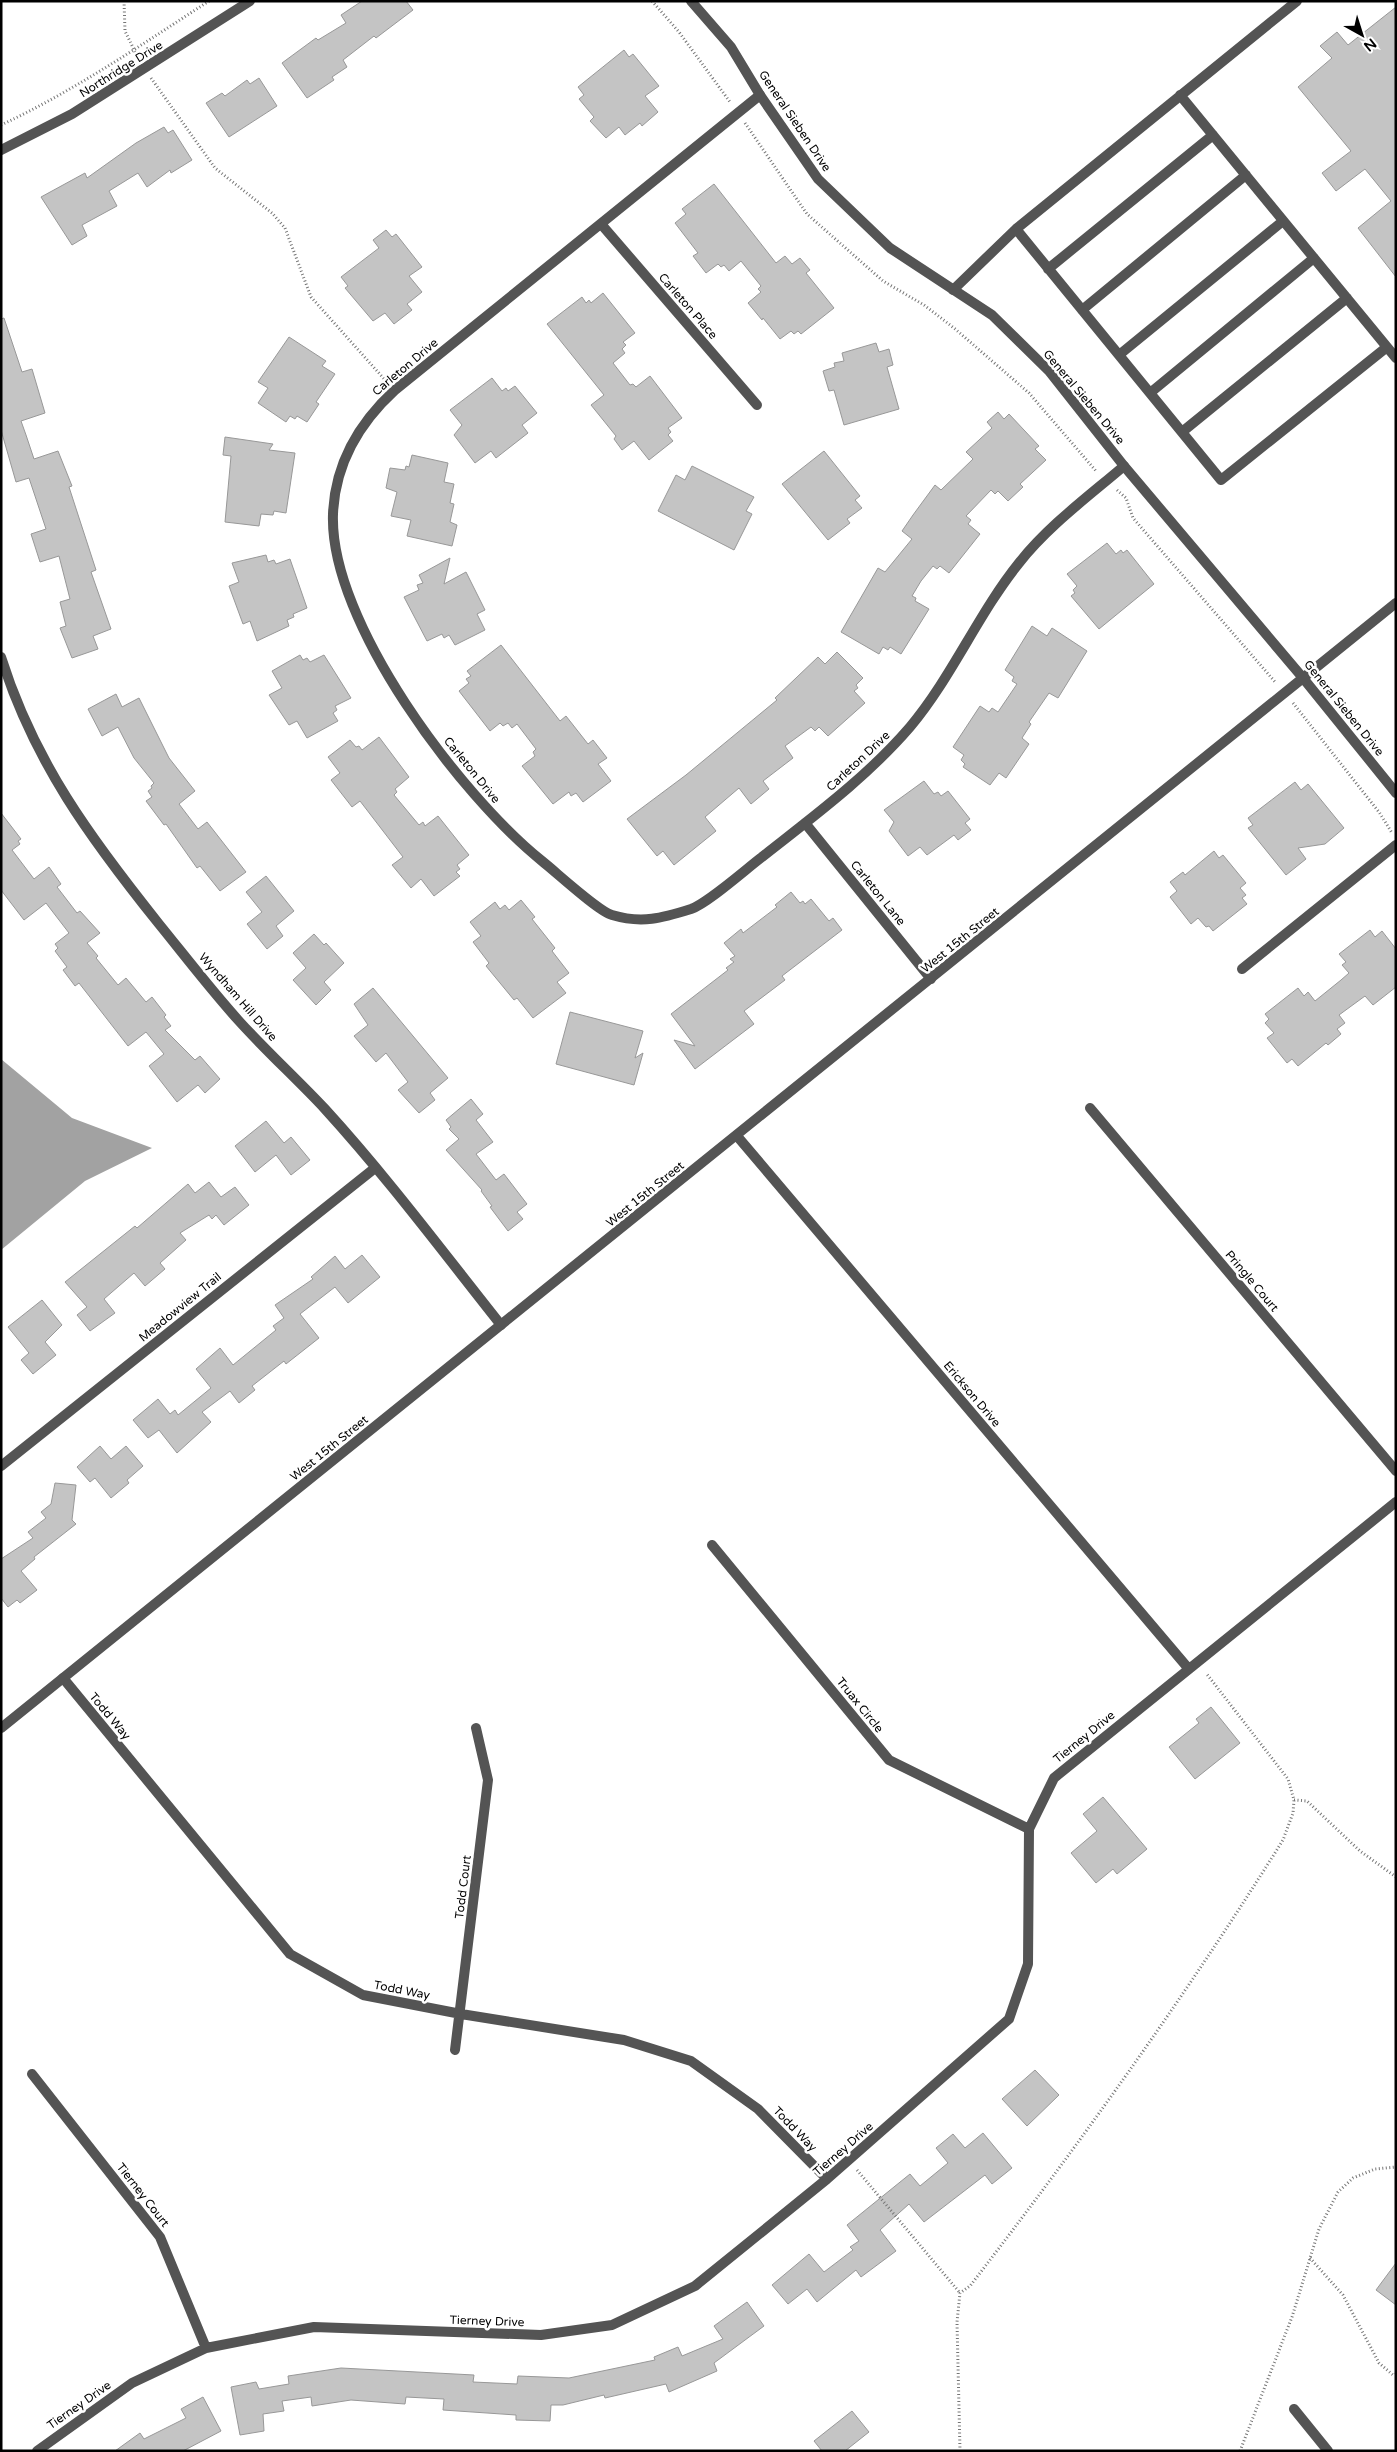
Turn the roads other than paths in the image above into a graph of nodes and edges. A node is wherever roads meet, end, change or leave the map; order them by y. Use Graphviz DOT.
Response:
graph roads {
  1 [pos="250,1"];
  2 [pos="691,1"];
  3 [pos="1297,1"];
  4 [pos="760,95"];
  5 [pos="1180,95"];
  6 [pos="1213,135"];
  7 [pos="1,150"];
  8 [pos="1246,175"];
  9 [pos="1283,221"];
  10 [pos="601,224"];
  11 [pos="1016,229"];
  12 [pos="1314,258"];
  13 [pos="1048,268"];
  14 [pos="953,290"];
  15 [pos="1347,298"];
  16 [pos="1082,310"];
  17 [pos="1387,347"];
  18 [pos="1119,355"];
  19 [pos="1396,358"];
  20 [pos="1150,393"];
  21 [pos="757,405"];
  22 [pos="1182,432"];
  23 [pos="1124,466"];
  24 [pos="1396,603"];
  25 [pos="1,657"];
  26 [pos="1304,678"];
  27 [pos="1396,792"];
  28 [pos="806,823"];
  29 [pos="1396,845"];
  30 [pos="1242,969"];
  31 [pos="931,979"];
  32 [pos="1090,1108"];
  33 [pos="737,1136"];
  34 [pos="375,1168"];
  35 [pos="501,1324"];
  36 [pos="1,1466"];
  37 [pos="1396,1471"];
  38 [pos="1396,1502"];
  39 [pos="712,1545"];
  40 [pos="1188,1668"];
  41 [pos="63,1678"];
  42 [pos="1,1728"];
  43 [pos="476,1728"];
  44 [pos="1029,1829"];
  45 [pos="461,2014"];
  46 [pos="455,2050"];
  47 [pos="32,2074"];
  48 [pos="827,2180"];
  49 [pos="206,2348"];
  50 [pos="1294,2409"];
  51 [pos="37,2451"];
  52 [pos="1328,2451"];
  1 -- 7 [label="street, Northridge Drive"];
  2 -- 4 [label="street, General Sieben Drive"];
  3 -- 5 [label="street"];
  4 -- 10 [label="street, Carleton Drive"];
  4 -- 14 [label="street, General Sieben Drive"];
  5 -- 6 [label="street"];
  5 -- 11 [label="street"];
  6 -- 8 [label="street"];
  6 -- 13 [label="street"];
  8 -- 9 [label="street"];
  8 -- 16 [label="street"];
  9 -- 12 [label="street"];
  9 -- 18 [label="street"];
  10 -- 21 [label="street, Carleton Place"];
  10 -- 28 [label="street, Carleton Drive"];
  11 -- 13 [label="street"];
  11 -- 14 [label="street"];
  12 -- 15 [label="street"];
  12 -- 20 [label="street"];
  13 -- 16 [label="street"];
  14 -- 23 [label="street, General Sieben Drive"];
  15 -- 17 [label="street"];
  15 -- 22 [label="street"];
  16 -- 18 [label="street"];
  17 -- 19 [label="street"];
  17 -- 22 [label="street"];
  18 -- 20 [label="street"];
  20 -- 22 [label="street"];
  23 -- 26 [label="street, General Sieben Drive"];
  23 -- 28 [label="street, Carleton Drive"];
  24 -- 26 [label="street, West 15th Street"];
  25 -- 34 [label="street, Wyndham Hill Drive"];
  26 -- 27 [label="street, General Sieben Drive"];
  26 -- 31 [label="street, West 15th Street"];
  28 -- 31 [label="street, Carleton Lane"];
  29 -- 30 [label="street"];
  31 -- 33 [label="street, West 15th Street"];
  32 -- 37 [label="street, Pringle Court"];
  33 -- 35 [label="street, West 15th Street"];
  33 -- 40 [label="street, Erickson Drive"];
  34 -- 35 [label="street, Wyndham Hill Drive"];
  34 -- 36 [label="street, Meadowview Trail"];
  35 -- 41 [label="street, West 15th Street"];
  38 -- 40 [label="street, Tierney Drive"];
  39 -- 44 [label="street, Truax Circle"];
  40 -- 44 [label="street, Tierney Drive"];
  41 -- 42 [label="street, West 15th Street"];
  41 -- 45 [label="street, Todd Way"];
  43 -- 45 [label="street, Todd Court"];
  44 -- 48 [label="street, Tierney Drive"];
  45 -- 46 [label="street, Todd Court"];
  45 -- 48 [label="street, Todd Way"];
  47 -- 49 [label="street, Tierney Court"];
  48 -- 49 [label="street, Tierney Drive"];
  49 -- 51 [label="street, Tierney Drive"];
  50 -- 52 [label="street"];
}
